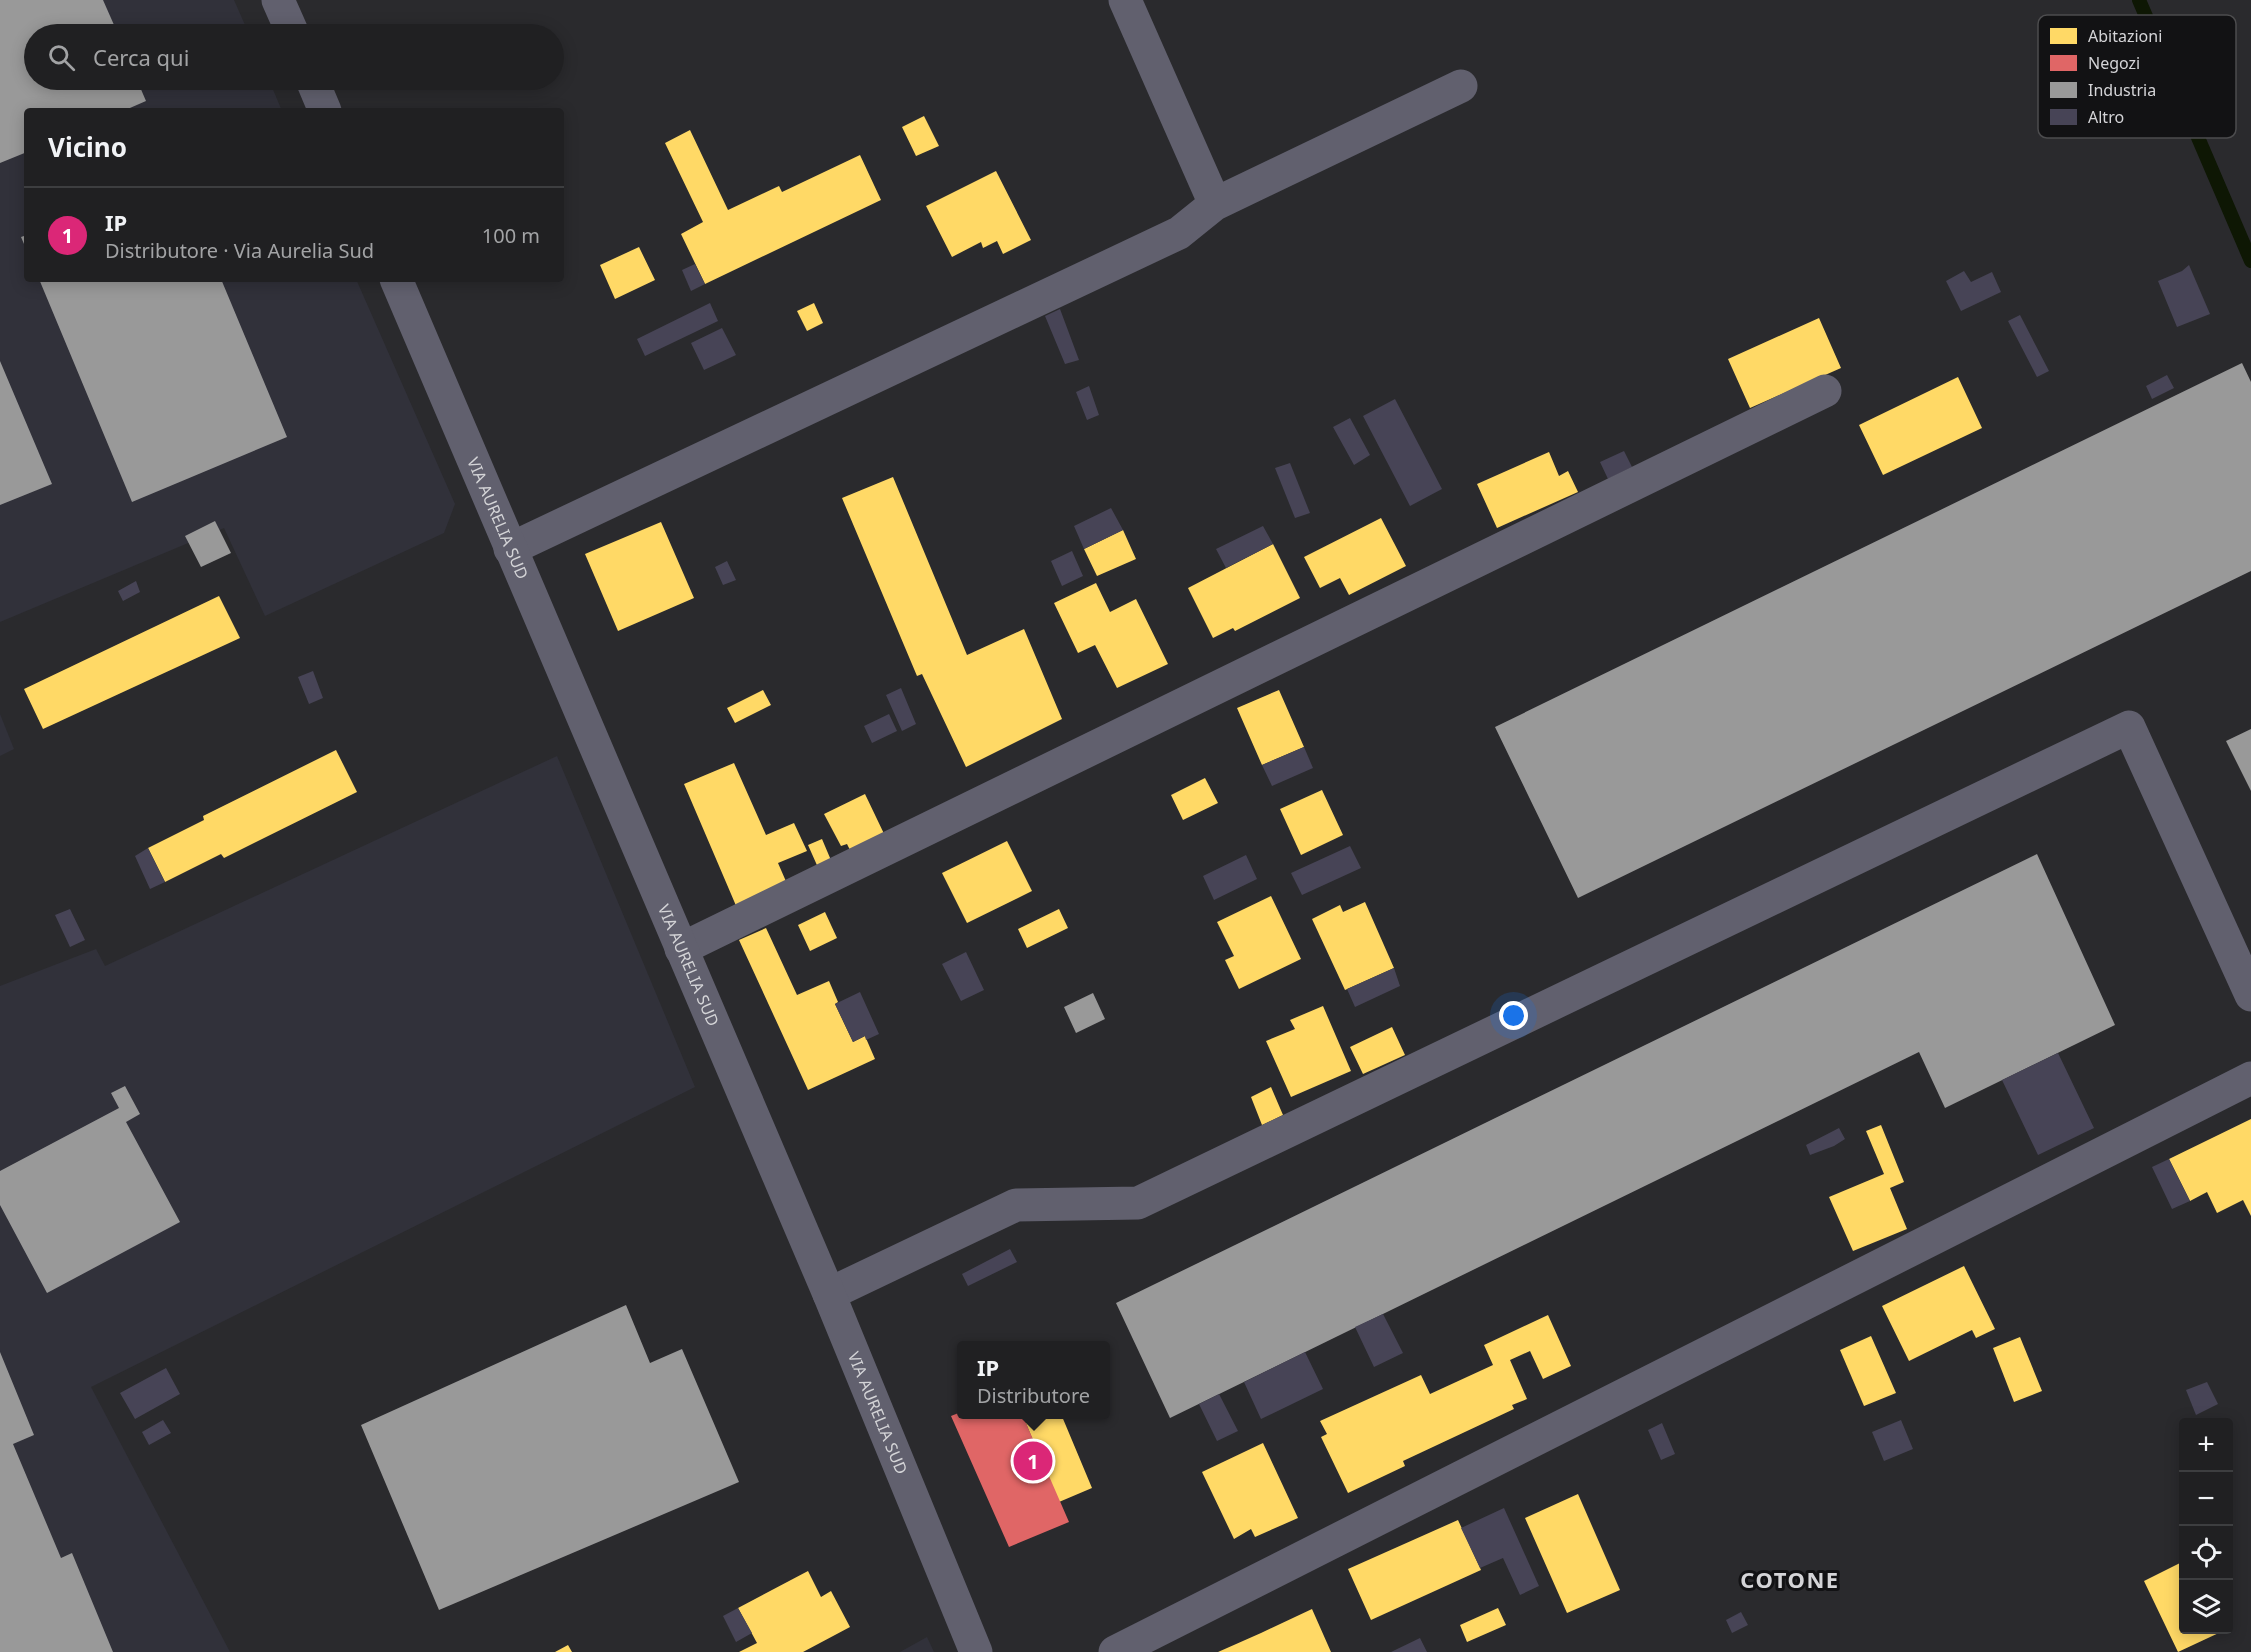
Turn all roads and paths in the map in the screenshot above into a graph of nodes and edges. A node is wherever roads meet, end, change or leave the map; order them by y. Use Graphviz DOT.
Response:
graph roads {
  1 [pos="278,0"];
  2 [pos="1125,0"];
  3 [pos="289,24"];
  4 [pos="1461,86"];
  5 [pos="316,90"];
  6 [pos="324,108"];
  7 [pos="1215,204"];
  8 [pos="397,282"];
  9 [pos="1825,391"];
  10 [pos="510,549"];
  11 [pos="681,949"];
  12 [pos="2251,995"];
  13 [pos="2251,1078"];
  14 [pos="829,1294"];
  15 [pos="976,1652"];
  16 [pos="1115,1652"];
  1 -- 3 [label="street"];
  2 -- 7 [label="street"];
  4 -- 7 [label="street"];
  5 -- 6 [label="street"];
  7 -- 10 [label="street"];
  8 -- 10 [label="street, VIA AURELIA SUD"];
  9 -- 11 [label="street"];
  10 -- 11 [label="street, VIA AURELIA SUD"];
  11 -- 14 [label="street, VIA AURELIA SUD"];
  12 -- 14 [label="street"];
  13 -- 16 [label="street"];
  14 -- 15 [label="street, VIA AURELIA SUD"];
}
